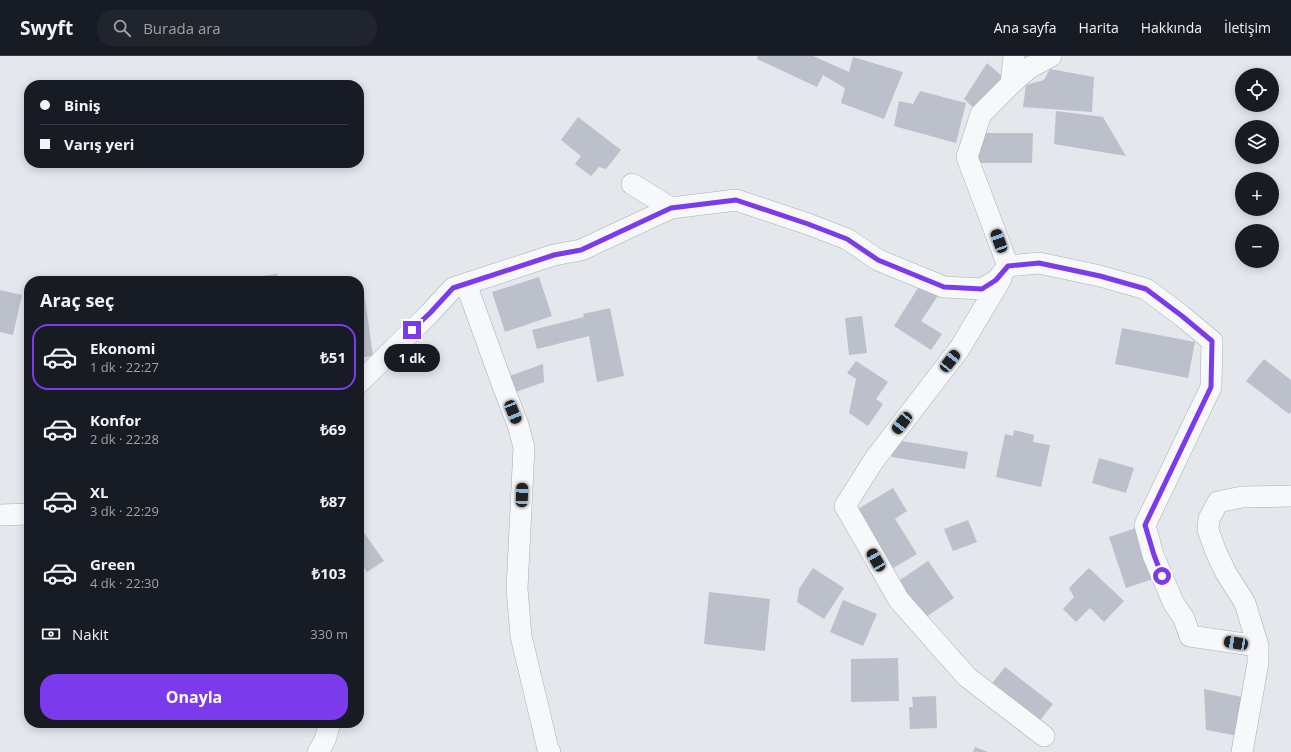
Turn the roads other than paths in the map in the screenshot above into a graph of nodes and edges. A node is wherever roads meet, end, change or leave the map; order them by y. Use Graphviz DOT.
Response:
graph roads {
  1 [pos="1014,56"];
  2 [pos="1051,56"];
  3 [pos="1011,84"];
  4 [pos="632,184"];
  5 [pos="671,208"];
  6 [pos="1008,266"];
  7 [pos="466,284"];
  8 [pos="364,378"];
  9 [pos="1291,496"];
  10 [pos="24,514"];
  11 [pos="0,515"];
  12 [pos="1258,646"];
  13 [pos="329,728"];
  14 [pos="1044,736"];
  15 [pos="320,751"];
  16 [pos="550,752"];
  17 [pos="1242,752"];
  1 -- 3 [label="street"];
  2 -- 3 [label="street"];
  3 -- 6 [label="street"];
  4 -- 5 [label="street"];
  5 -- 6 [label="street"];
  5 -- 7 [label="street"];
  6 -- 12 [label="street"];
  6 -- 14 [label="street"];
  7 -- 8 [label="street"];
  7 -- 16 [label="street"];
  9 -- 12 [label="street"];
  10 -- 11 [label="street"];
  12 -- 17 [label="street"];
  13 -- 15 [label="street"];
}
